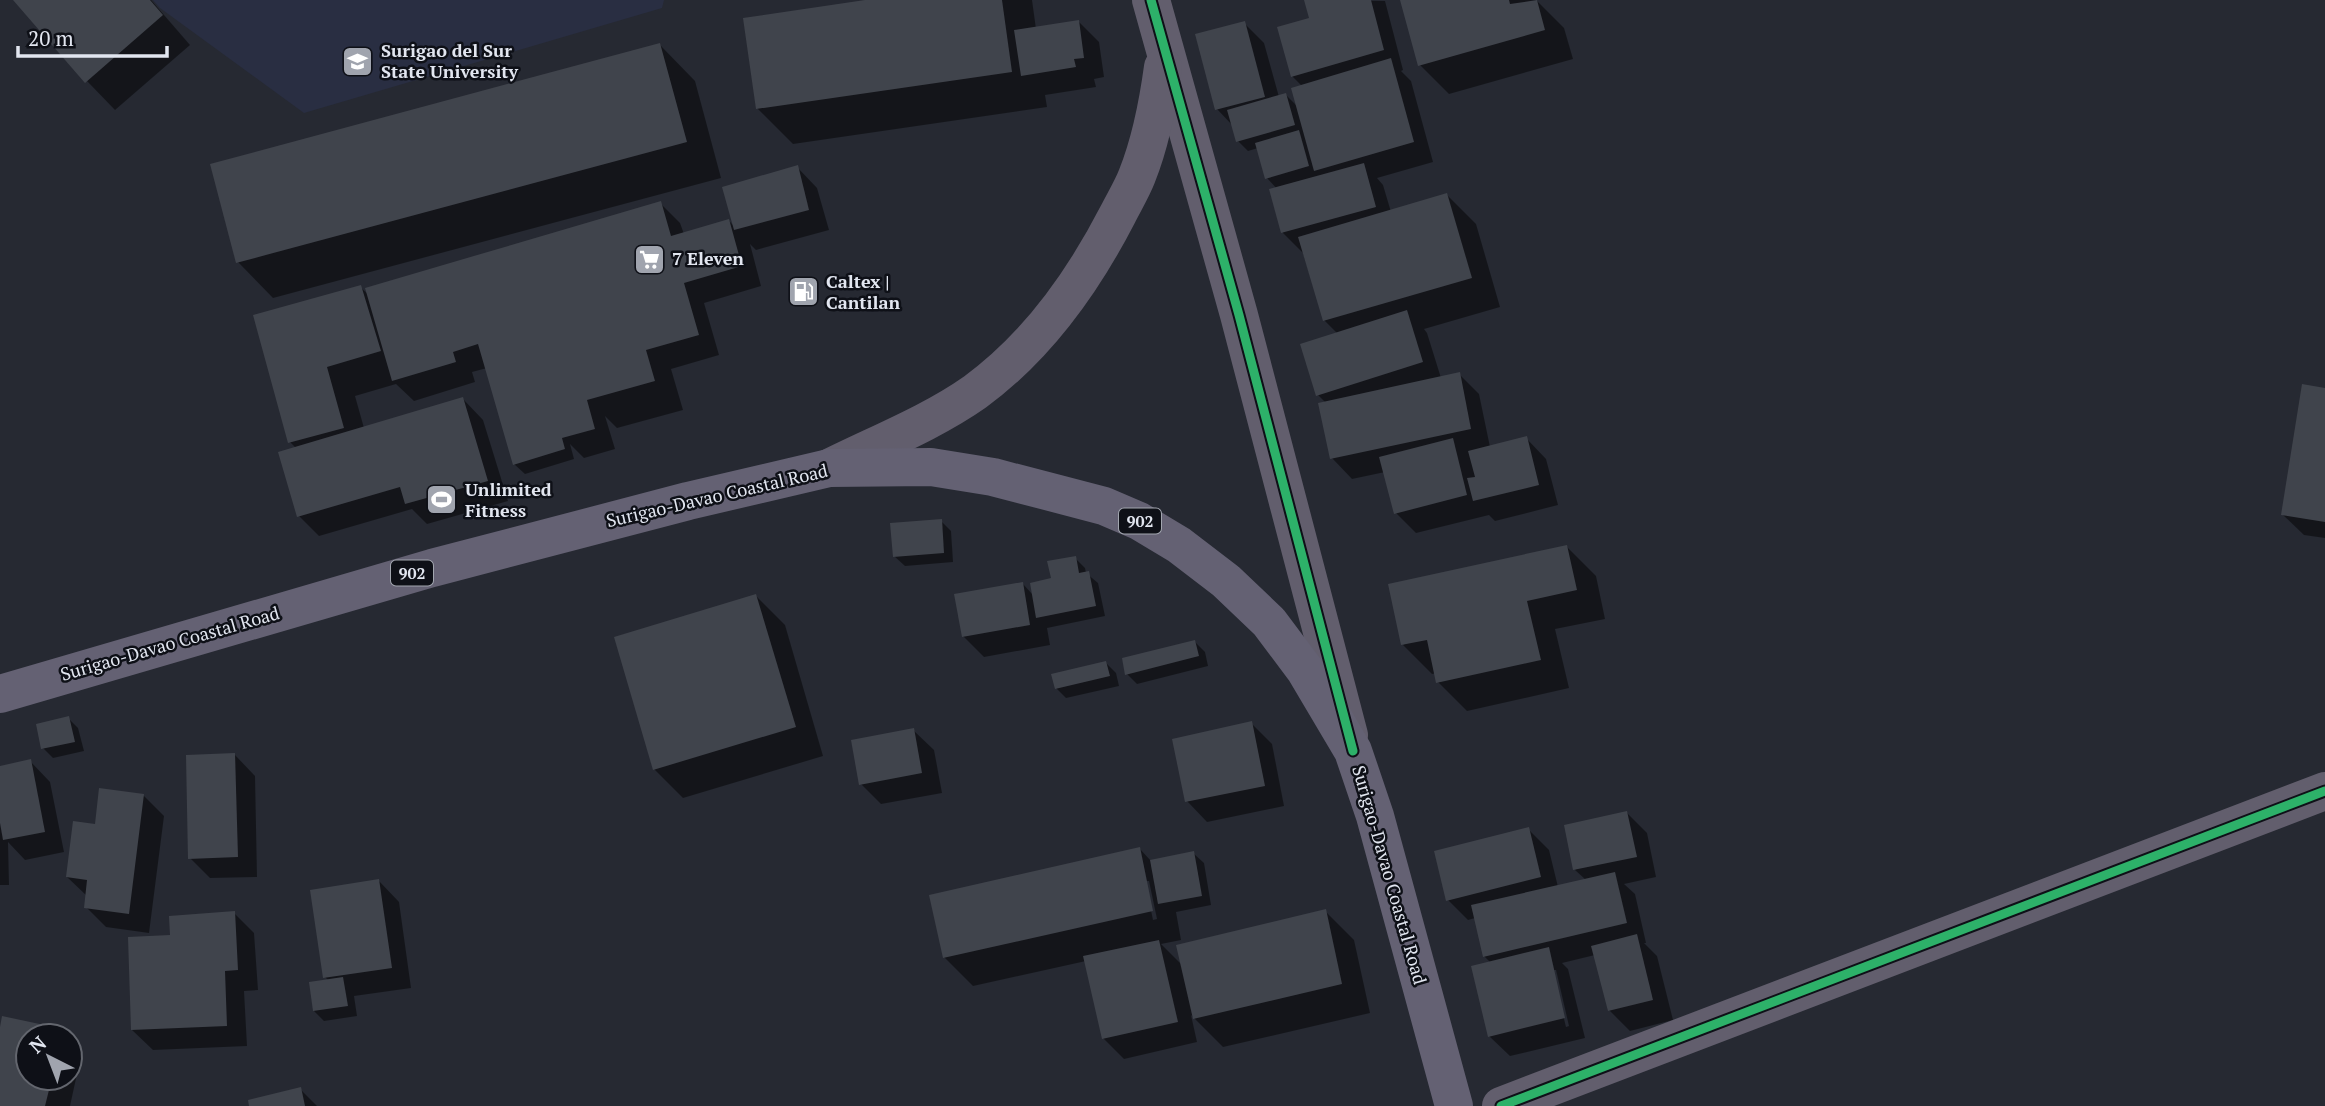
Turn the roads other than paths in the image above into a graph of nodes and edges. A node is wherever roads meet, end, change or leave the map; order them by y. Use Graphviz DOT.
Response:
graph roads {
  1 [pos="1151,0"];
  2 [pos="1165,51"];
  3 [pos="828,468"];
  4 [pos="0,694"];
  5 [pos="1353,751"];
  6 [pos="2325,791"];
  7 [pos="1454,1106"];
  8 [pos="1501,1106"];
  1 -- 2 [label="street"];
  2 -- 3 [label="street"];
  2 -- 5 [label="street"];
  3 -- 4 [label="highway, Surigao-Davao Coastal Road / 902"];
  3 -- 5 [label="highway, Surigao-Davao Coastal Road / 902"];
  5 -- 7 [label="highway, Surigao-Davao Coastal Road / 902"];
  6 -- 8 [label="street"];
}
